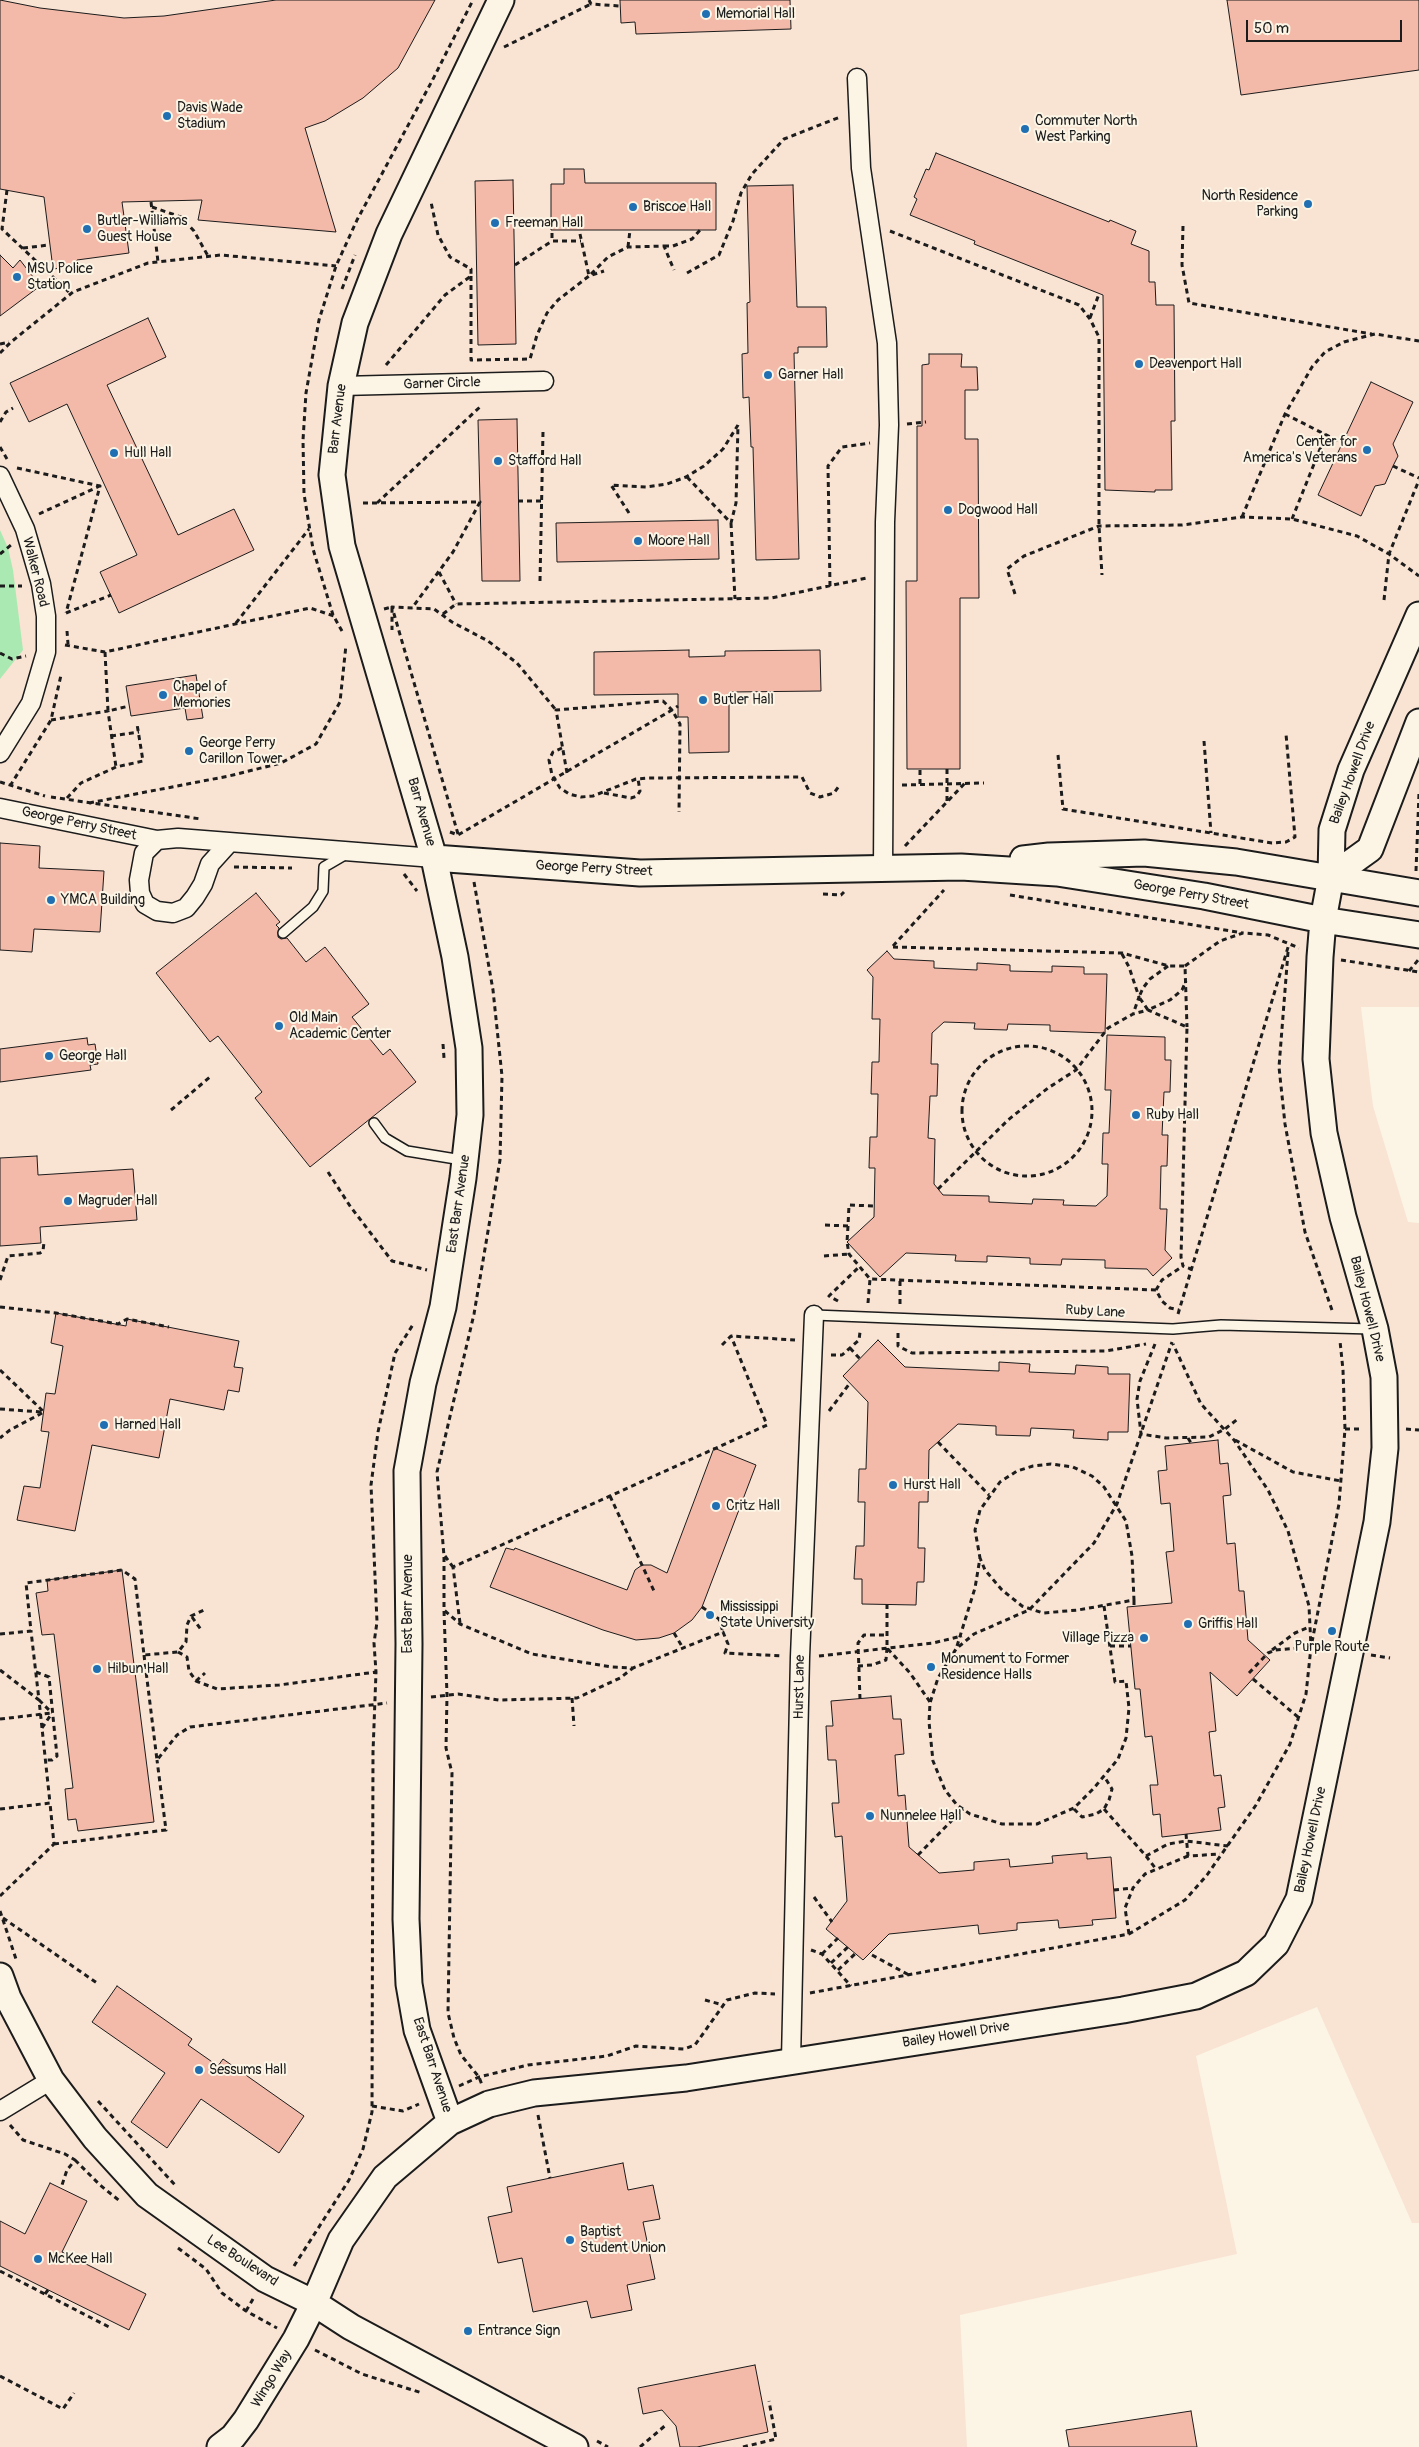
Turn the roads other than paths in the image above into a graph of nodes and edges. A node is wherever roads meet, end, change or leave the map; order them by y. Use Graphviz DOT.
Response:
graph roads {
  1 [pos="501,0"];
  2 [pos="857,78"];
  3 [pos="544,381"];
  4 [pos="341,386"];
  5 [pos="6,472"];
  6 [pos="1419,615"];
  7 [pos="1419,722"];
  8 [pos="0,753"];
  9 [pos="0,808"];
  10 [pos="157,840"];
  11 [pos="229,843"];
  12 [pos="351,851"];
  13 [pos="434,858"];
  14 [pos="883,869"];
  15 [pos="954,876"];
  16 [pos="1331,876"];
  17 [pos="1419,893"];
  18 [pos="1323,920"];
  19 [pos="283,933"];
  20 [pos="1419,934"];
  21 [pos="374,1123"];
  22 [pos="465,1160"];
  23 [pos="814,1315"];
  24 [pos="1375,1329"];
  25 [pos="8,1968"];
  26 [pos="791,2060"];
  27 [pos="50,2080"];
  28 [pos="3,2115"];
  29 [pos="450,2122"];
  30 [pos="318,2294"];
  31 [pos="583,2442"];
  32 [pos="220,2447"];
  1 -- 4 [label="street, Barr Avenue"];
  2 -- 14 [label="street"];
  3 -- 4 [label="street, Garner Circle"];
  4 -- 13 [label="street, Barr Avenue"];
  5 -- 8 [label="street, Walker Road"];
  6 -- 16 [label="street, Bailey Howell Drive"];
  7 -- 16 [label="street"];
  9 -- 10 [label="street, George Perry Street"];
  10 -- 11 [label="street, George Perry Street"];
  10 -- 11 [label="street, George Perry Street"];
  11 -- 12 [label="street, George Perry Street"];
  12 -- 13 [label="street, George Perry Street"];
  12 -- 19 [label="lane"];
  13 -- 14 [label="street, George Perry Street"];
  13 -- 22 [label="street, East Barr Avenue"];
  14 -- 15 [label="street, George Perry Street"];
  15 -- 16 [label="street, George Perry Street"];
  15 -- 18 [label="street, George Perry Street"];
  16 -- 17 [label="street, George Perry Street"];
  16 -- 18 [label="street, Bailey Howell Drive"];
  18 -- 20 [label="street, George Perry Street"];
  18 -- 24 [label="street, Bailey Howell Drive"];
  21 -- 22 [label="lane"];
  22 -- 29 [label="street, East Barr Avenue"];
  23 -- 24 [label="lane, Ruby Lane"];
  23 -- 26 [label="street, Hurst Lane"];
  24 -- 26 [label="street, Bailey Howell Drive"];
  25 -- 27 [label="street, Lee Boulevard"];
  26 -- 29 [label="street, Bailey Howell Drive"];
  27 -- 28 [label="street"];
  27 -- 30 [label="street, Lee Boulevard"];
  29 -- 30 [label="street, East Barr Avenue"];
  30 -- 31 [label="street, Lee Boulevard"];
  30 -- 32 [label="street, Wingo Way"];
}
